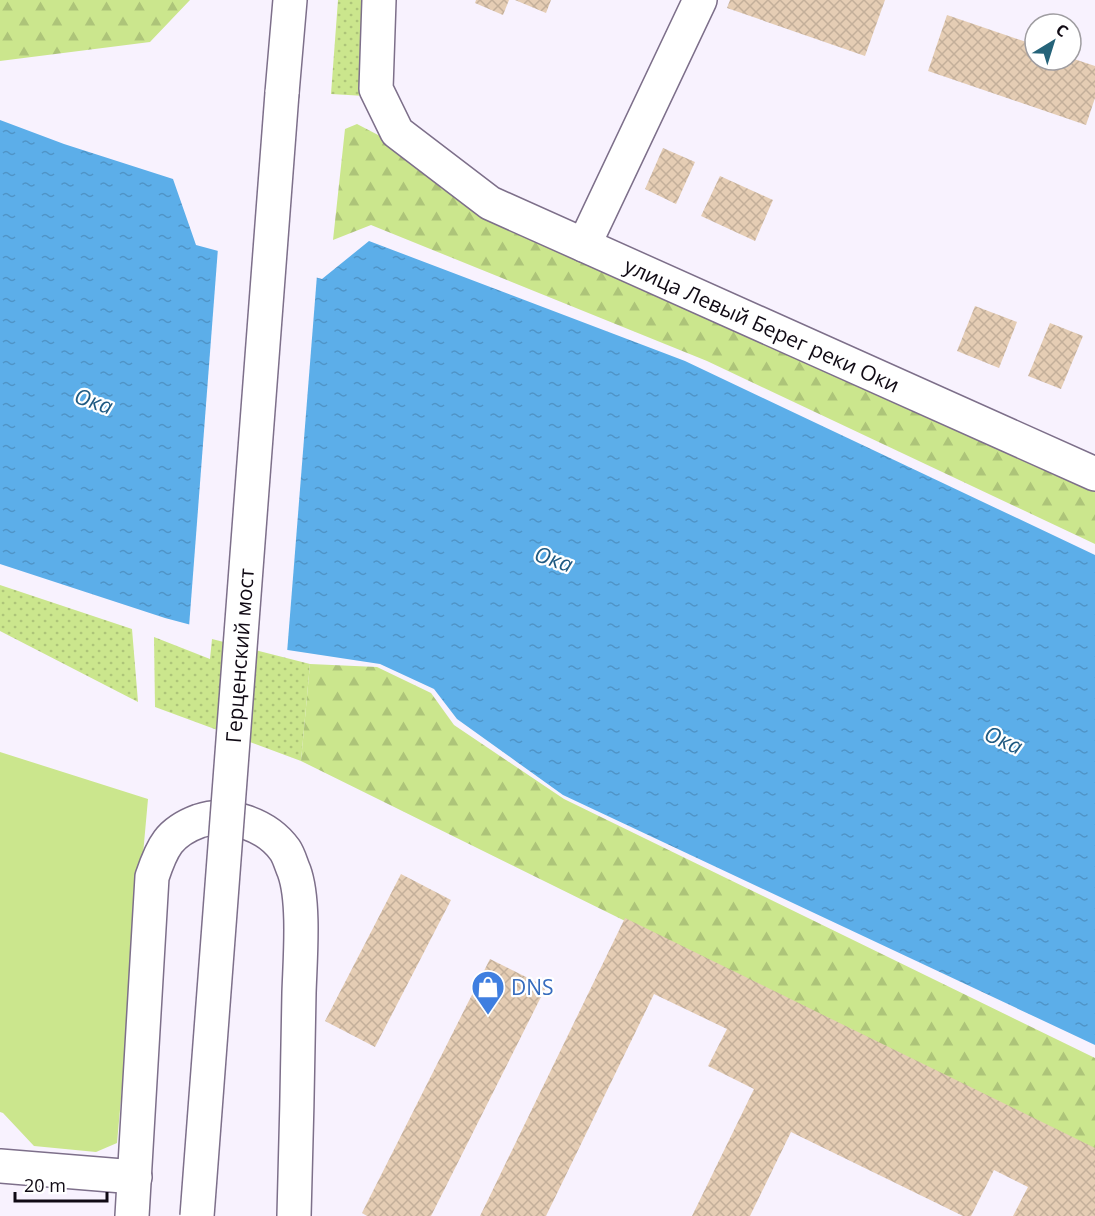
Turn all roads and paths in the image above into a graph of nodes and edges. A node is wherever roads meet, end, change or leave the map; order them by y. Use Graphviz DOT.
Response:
graph roads {
  1 [pos="290,0"];
  2 [pos="379,0"];
  3 [pos="700,0"];
  4 [pos="584,245"];
  5 [pos="1095,474"];
  6 [pos="0,1167"];
  7 [pos="135,1177"];
  8 [pos="132,1216"];
  9 [pos="197,1216"];
  10 [pos="294,1216"];
  1 -- 9 [label="street, Герценский мост, bridge"];
  2 -- 4 [label="street, улица Левый Берег реки Оки"];
  3 -- 4 [label="street"];
  4 -- 5 [label="street, улица Левый Берег реки Оки"];
  6 -- 7 [label="street"];
  7 -- 8 [label="street"];
  7 -- 10 [label="street"];
}
